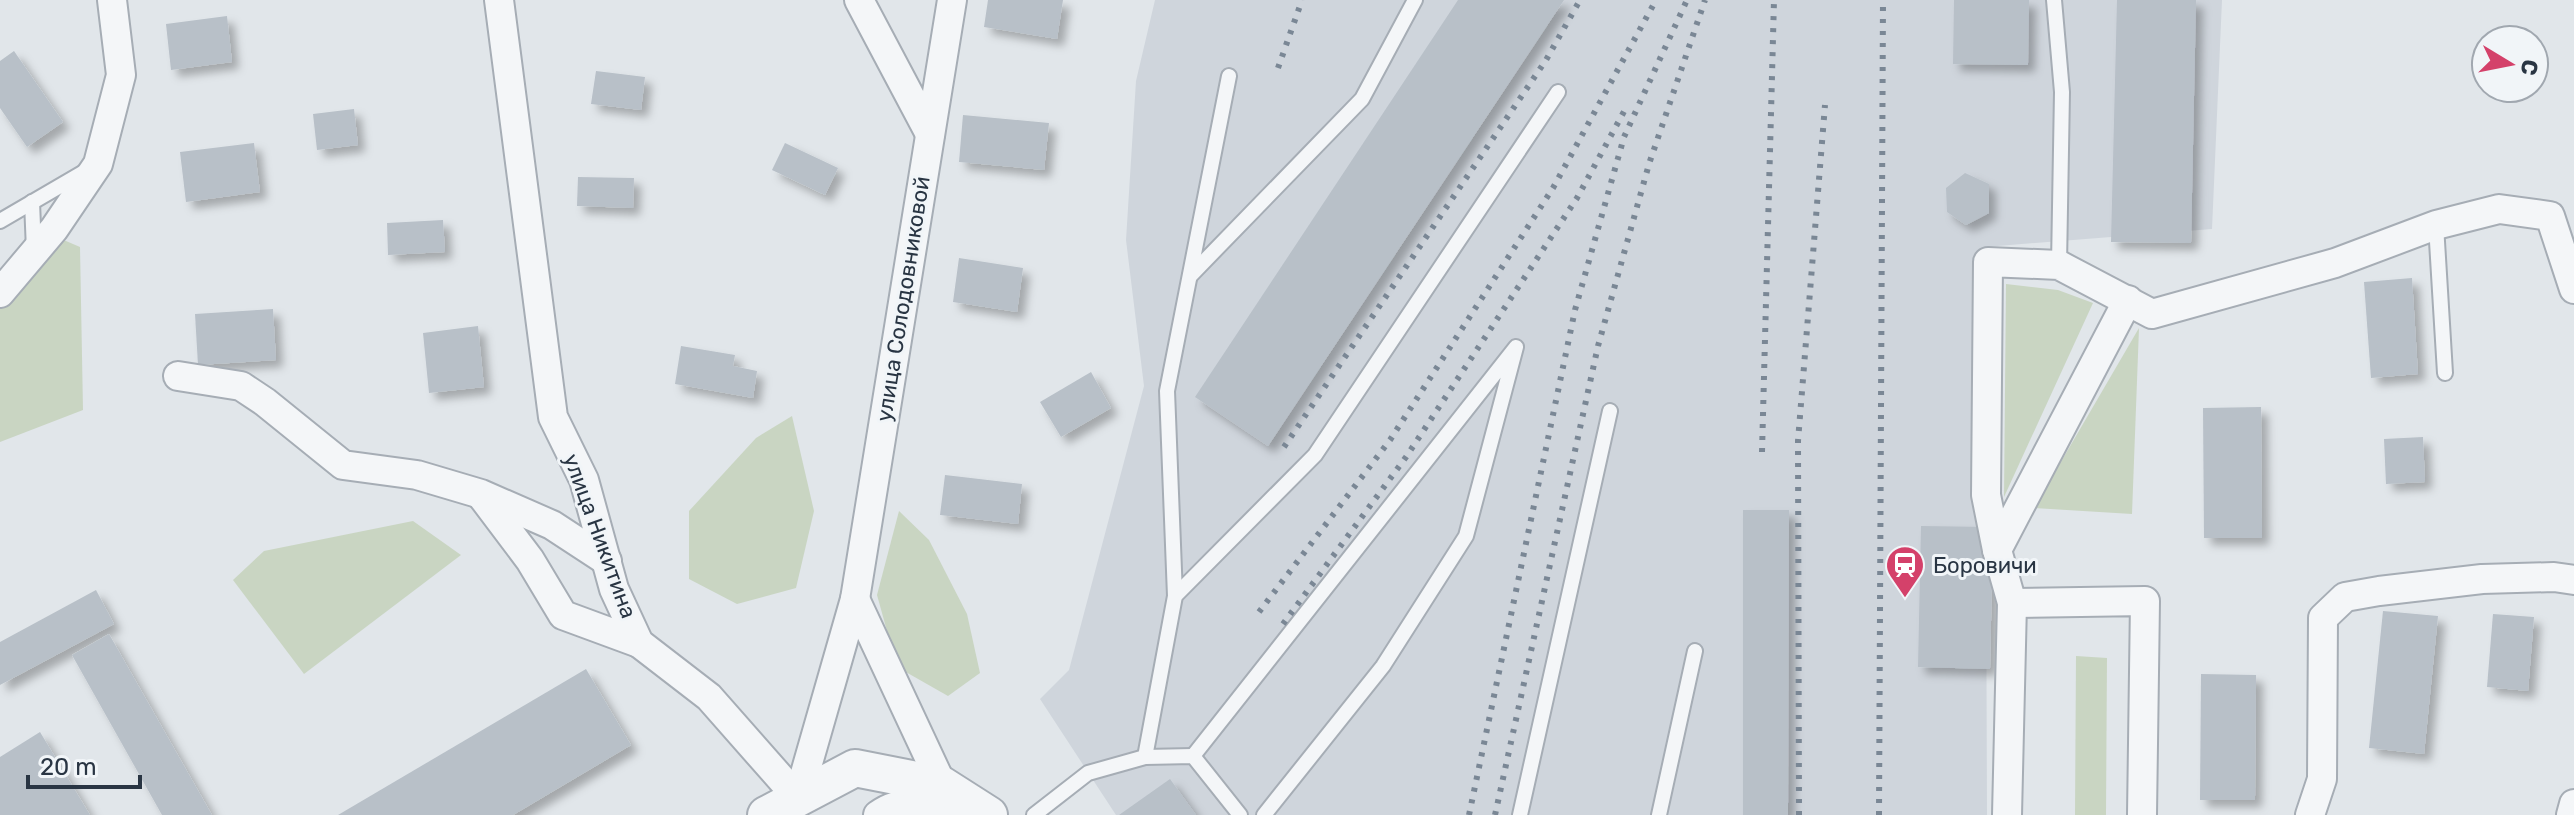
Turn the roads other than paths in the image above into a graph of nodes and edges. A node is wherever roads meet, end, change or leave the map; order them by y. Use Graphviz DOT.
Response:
graph roads {
  1 [pos="112,0"];
  2 [pos="499,0"];
  3 [pos="859,0"];
  4 [pos="952,0"];
  5 [pos="1415,0"];
  6 [pos="2054,0"];
  7 [pos="1229,76"];
  8 [pos="1558,92"];
  9 [pos="930,134"];
  10 [pos="98,164"];
  11 [pos="32,202"];
  12 [pos="0,221"];
  13 [pos="2436,225"];
  14 [pos="34,254"];
  15 [pos="2059,265"];
  16 [pos="1189,277"];
  17 [pos="2574,289"];
  18 [pos="0,293"];
  19 [pos="2128,300"];
  20 [pos="2445,373"];
  21 [pos="178,376"];
  22 [pos="1610,411"];
  23 [pos="481,494"];
  24 [pos="1997,550"];
  25 [pos="607,561"];
  26 [pos="2574,580"];
  27 [pos="1175,596"];
  28 [pos="855,599"];
  29 [pos="2012,603"];
  30 [pos="639,643"];
  31 [pos="1695,651"];
  32 [pos="1193,756"];
  33 [pos="1145,757"];
  34 [pos="942,785"];
  35 [pos="2574,804"];
  36 [pos="802,806"];
  37 [pos="766,815"];
  38 [pos="878,815"];
  39 [pos="970,815"];
  40 [pos="989,815"];
  41 [pos="1034,815"];
  42 [pos="1240,815"];
  43 [pos="1264,815"];
  44 [pos="1520,815"];
  45 [pos="1659,815"];
  46 [pos="2007,815"];
  47 [pos="2142,815"];
  48 [pos="2310,815"];
  49 [pos="2571,815"];
  1 -- 10 [label="street"];
  2 -- 25 [label="street, улица Никитина"];
  3 -- 9 [label="street"];
  4 -- 9 [label="street, улица Солодовниковой"];
  5 -- 16 [label="lane"];
  6 -- 15 [label="lane"];
  7 -- 16 [label="lane"];
  8 -- 27 [label="lane"];
  9 -- 28 [label="street, улица Солодовниковой"];
  10 -- 11 [label="lane"];
  10 -- 14 [label="street"];
  11 -- 12 [label="lane"];
  11 -- 14 [label="lane"];
  13 -- 17 [label="street"];
  13 -- 19 [label="street"];
  13 -- 20 [label="lane"];
  14 -- 18 [label="street"];
  15 -- 19 [label="street"];
  15 -- 24 [label="street"];
  16 -- 27 [label="lane"];
  19 -- 24 [label="street"];
  21 -- 23 [label="street"];
  22 -- 44 [label="lane"];
  23 -- 25 [label="street"];
  23 -- 30 [label="street"];
  24 -- 29 [label="street"];
  25 -- 30 [label="street, улица Никитина"];
  26 -- 48 [label="street"];
  27 -- 33 [label="lane"];
  28 -- 34 [label="street"];
  28 -- 36 [label="street, улица Солодовниковой"];
  29 -- 46 [label="street"];
  29 -- 47 [label="street"];
  30 -- 36 [label="street, улица Никитина"];
  31 -- 45 [label="lane"];
  32 -- 33 [label="lane"];
  32 -- 42 [label="lane"];
  32 -- 43 [label="lane"];
  33 -- 41 [label="lane"];
  34 -- 36 [label="street"];
  34 -- 40 [label="street"];
  35 -- 49 [label="street"];
  36 -- 37 [label="street"];
  38 -- 39 [label="street"];
}
